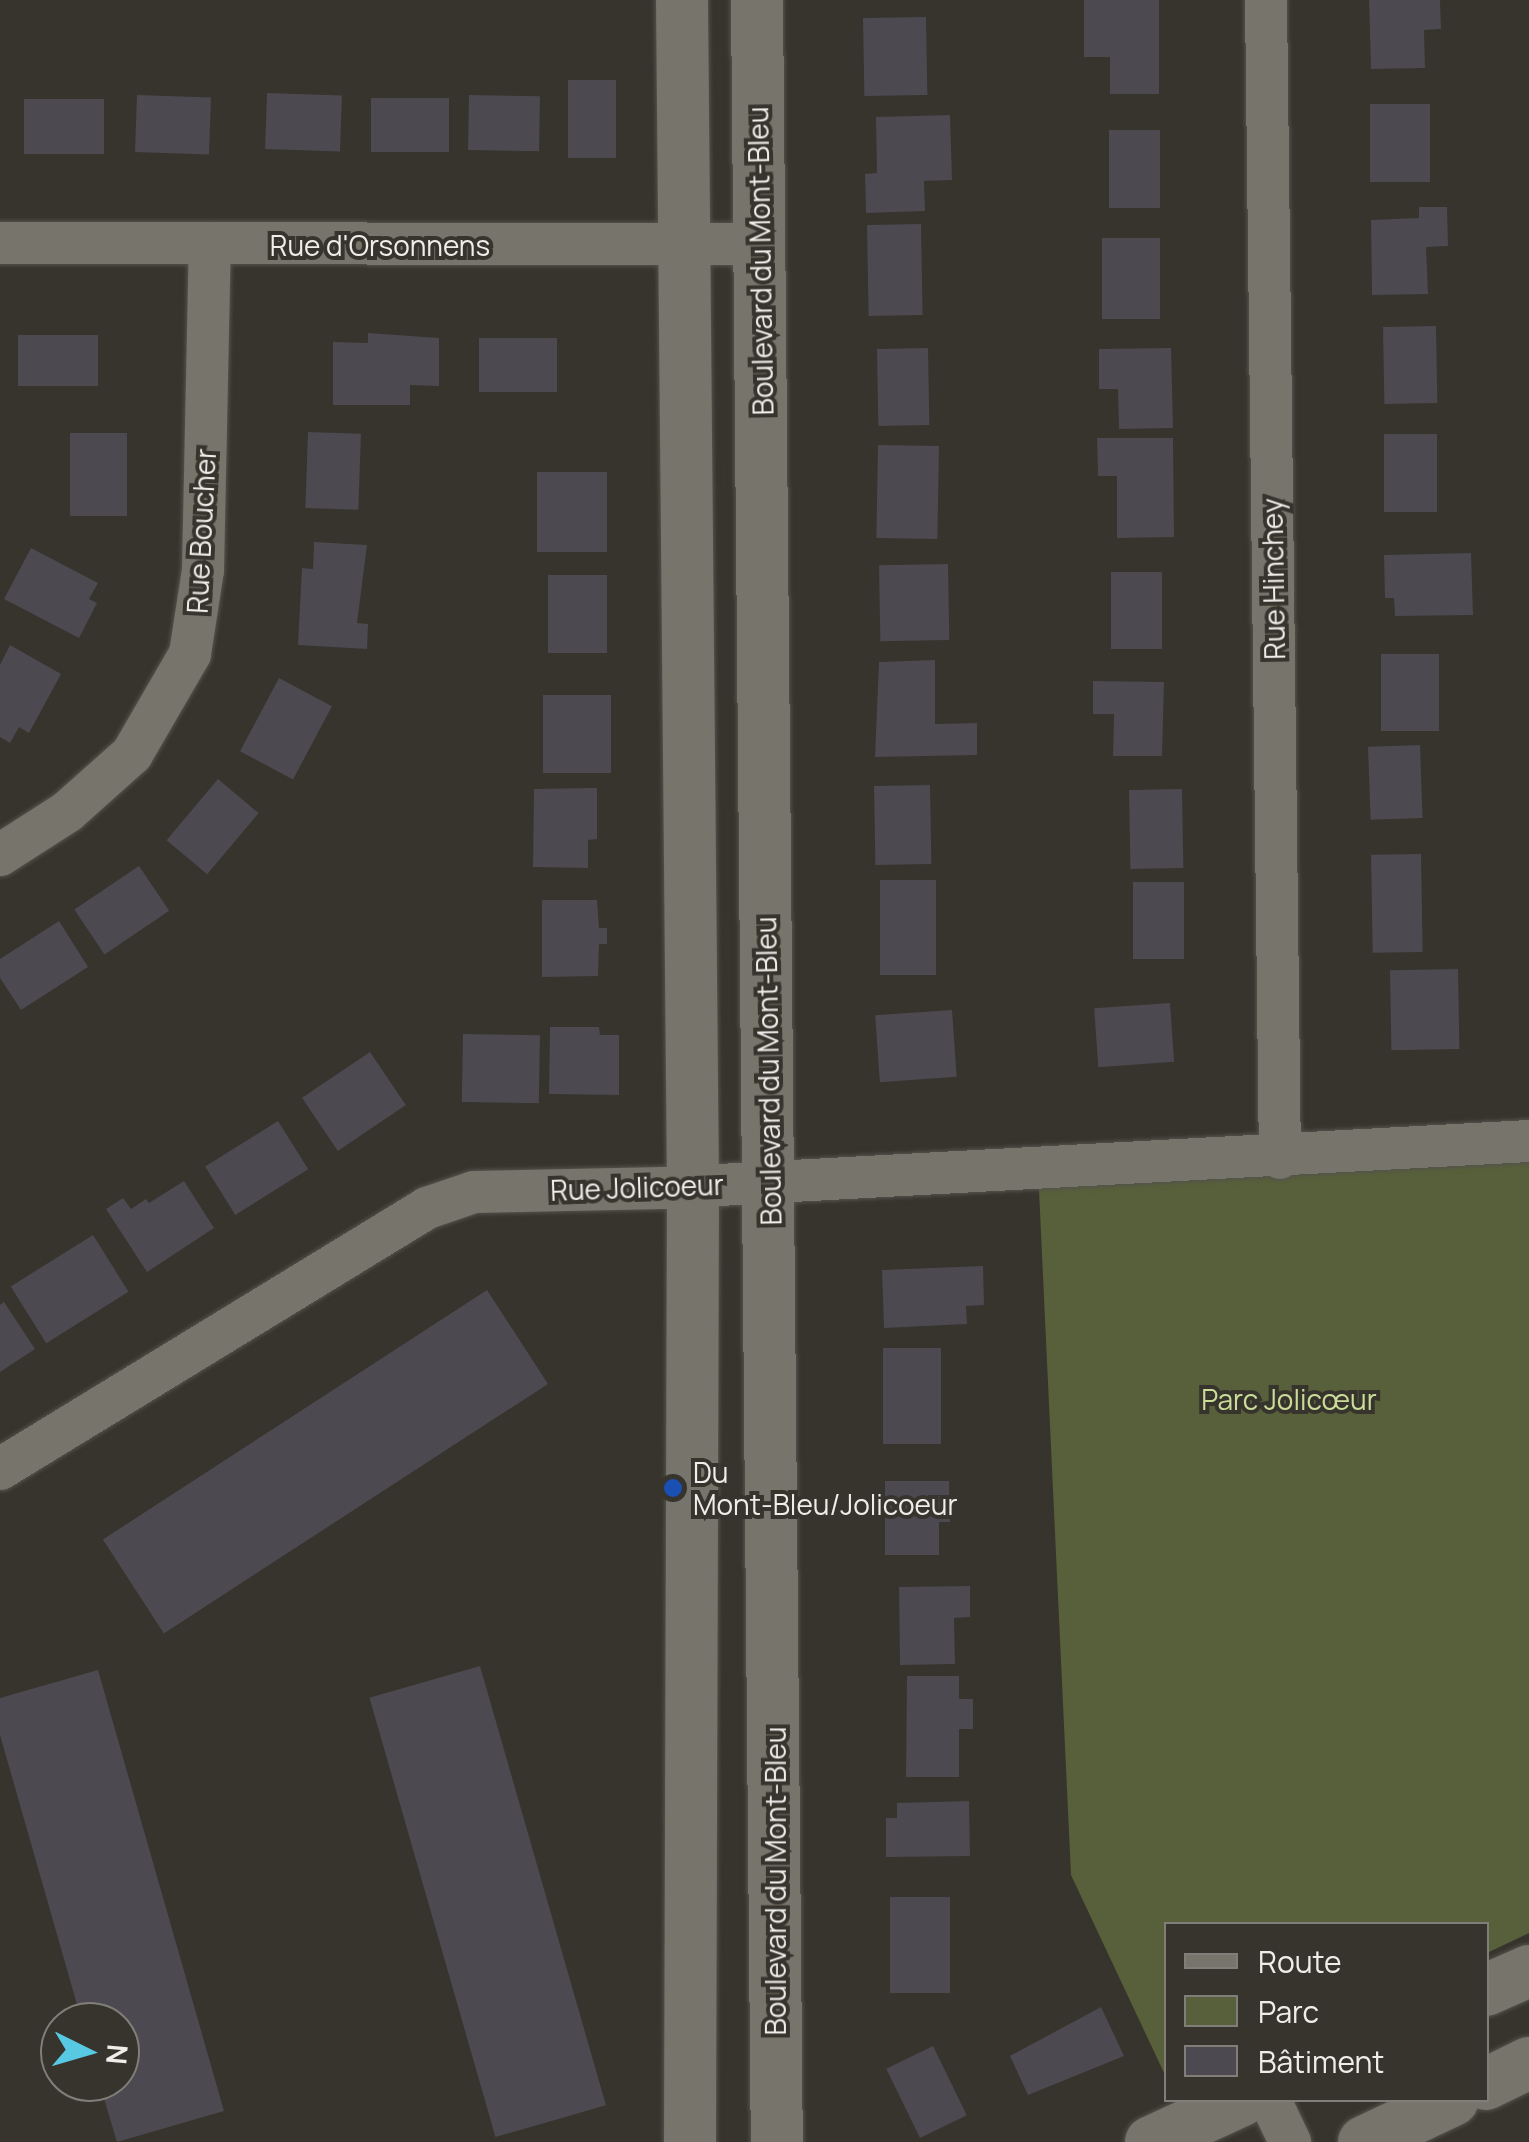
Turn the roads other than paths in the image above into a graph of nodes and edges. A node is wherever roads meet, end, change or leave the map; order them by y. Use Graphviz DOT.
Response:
graph roads {
  1 [pos="682,0"];
  2 [pos="757,0"];
  3 [pos="1266,0"];
  4 [pos="0,243"];
  5 [pos="210,244"];
  6 [pos="760,244"];
  7 [pos="684,246"];
  8 [pos="0,855"];
  9 [pos="1529,1141"];
  10 [pos="1280,1158"];
  11 [pos="770,1181"];
  12 [pos="693,1186"];
  13 [pos="0,1470"];
  14 [pos="1529,1971"];
  15 [pos="1489,1989"];
  16 [pos="1529,2063"];
  17 [pos="1489,2083"];
  18 [pos="1238,2102"];
  19 [pos="1271,2102"];
  20 [pos="1449,2102"];
  21 [pos="690,2142"];
  22 [pos="777,2142"];
  23 [pos="1152,2142"];
  24 [pos="1290,2142"];
  25 [pos="1364,2142"];
  1 -- 7 [label="street"];
  2 -- 6 [label="street, Boulevard du Mont-Bleu"];
  3 -- 10 [label="street, Rue Hinchey"];
  4 -- 5 [label="street, Rue d'Orsonnens"];
  5 -- 7 [label="street, Rue d'Orsonnens"];
  5 -- 8 [label="street, Rue Boucher"];
  6 -- 7 [label="street, Rue d'Orsonnens"];
  6 -- 11 [label="street, Boulevard du Mont-Bleu"];
  7 -- 12 [label="street"];
  9 -- 10 [label="street, Rue Jolicoeur"];
  10 -- 11 [label="street, Rue Jolicoeur"];
  11 -- 12 [label="street, Rue Jolicoeur"];
  11 -- 22 [label="street, Boulevard du Mont-Bleu"];
  12 -- 13 [label="street, Rue Jolicoeur"];
  12 -- 21 [label="street"];
  14 -- 15 [label="street"];
  16 -- 17 [label="street"];
  18 -- 23 [label="street"];
  19 -- 24 [label="street"];
  20 -- 25 [label="street"];
}
